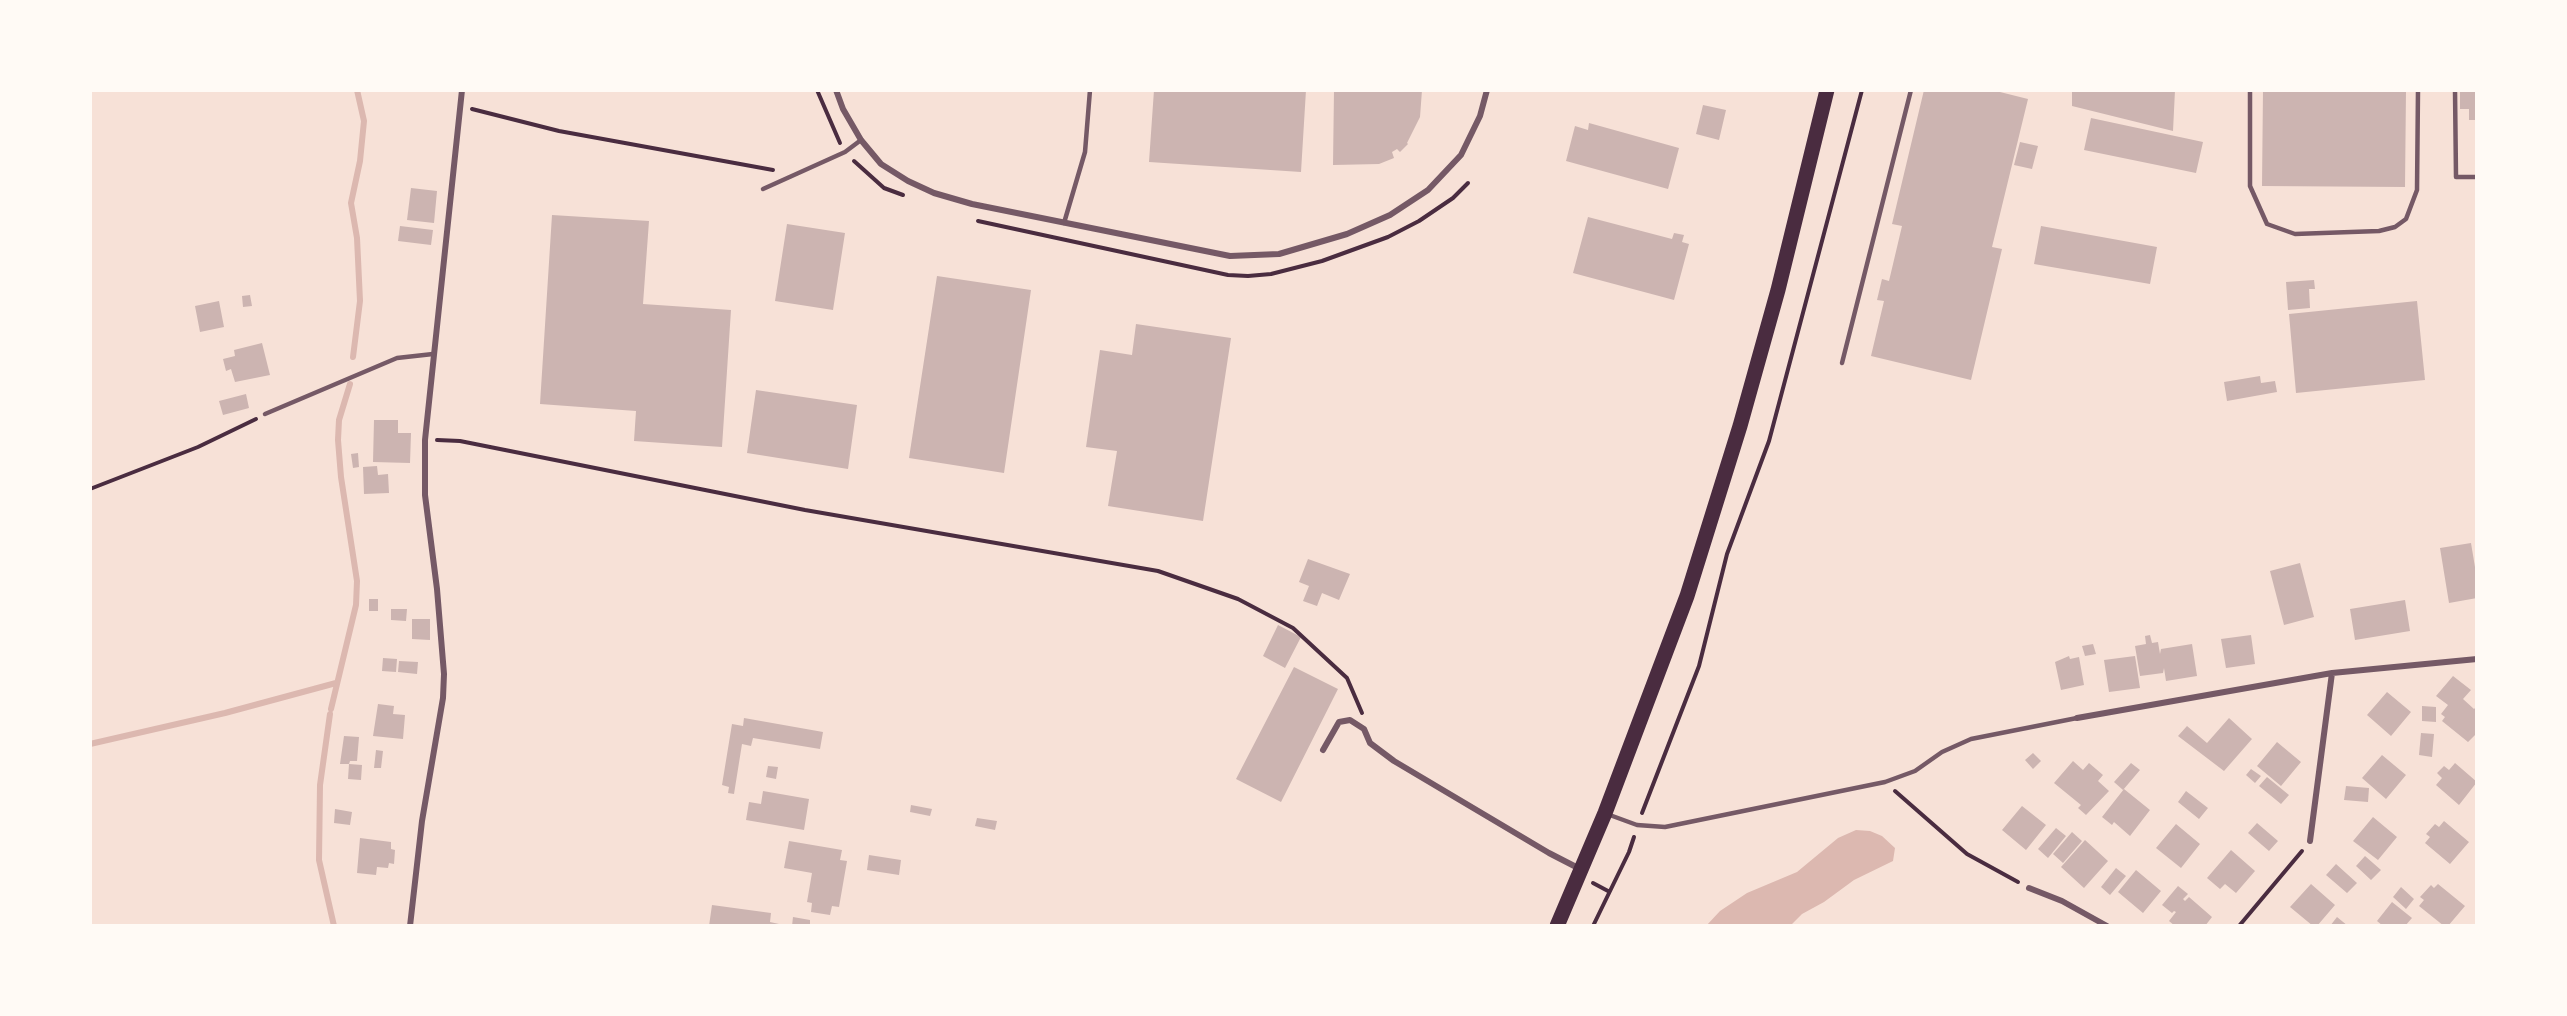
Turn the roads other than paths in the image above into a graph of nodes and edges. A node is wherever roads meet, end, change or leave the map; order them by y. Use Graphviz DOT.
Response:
graph roads {
  1 [pos="462,90"];
  2 [pos="836,90"];
  3 [pos="1090,90"];
  4 [pos="1487,90"];
  5 [pos="1827,90"];
  6 [pos="1911,90"];
  7 [pos="2250,90"];
  8 [pos="2418,90"];
  9 [pos="2455,90"];
  10 [pos="861,140"];
  11 [pos="2477,177"];
  12 [pos="763,189"];
  13 [pos="1064,223"];
  14 [pos="433,354"];
  15 [pos="1842,363"];
  16 [pos="265,414"];
  17 [pos="2477,659"];
  18 [pos="2332,673"];
  19 [pos="2077,718"];
  20 [pos="1323,750"];
  21 [pos="1605,813"];
  22 [pos="2310,841"];
  23 [pos="1586,876"];
  24 [pos="2029,888"];
  25 [pos="410,926"];
  26 [pos="1557,926"];
  27 [pos="2107,926"];
  1 -- 14 [label="street"];
  2 -- 10 [label="street"];
  3 -- 13 [label="lane"];
  4 -- 13 [label="street"];
  5 -- 21 [label="highway"];
  6 -- 15 [label="lane"];
  7 -- 8 [label="lane"];
  9 -- 11 [label="lane"];
  10 -- 12 [label="lane"];
  10 -- 13 [label="street"];
  14 -- 16 [label="lane"];
  14 -- 25 [label="street"];
  17 -- 18 [label="street"];
  18 -- 19 [label="street"];
  18 -- 22 [label="street"];
  19 -- 21 [label="lane"];
  20 -- 23 [label="street"];
  21 -- 23 [label="highway"];
  23 -- 26 [label="highway"];
  24 -- 27 [label="street"];
}
